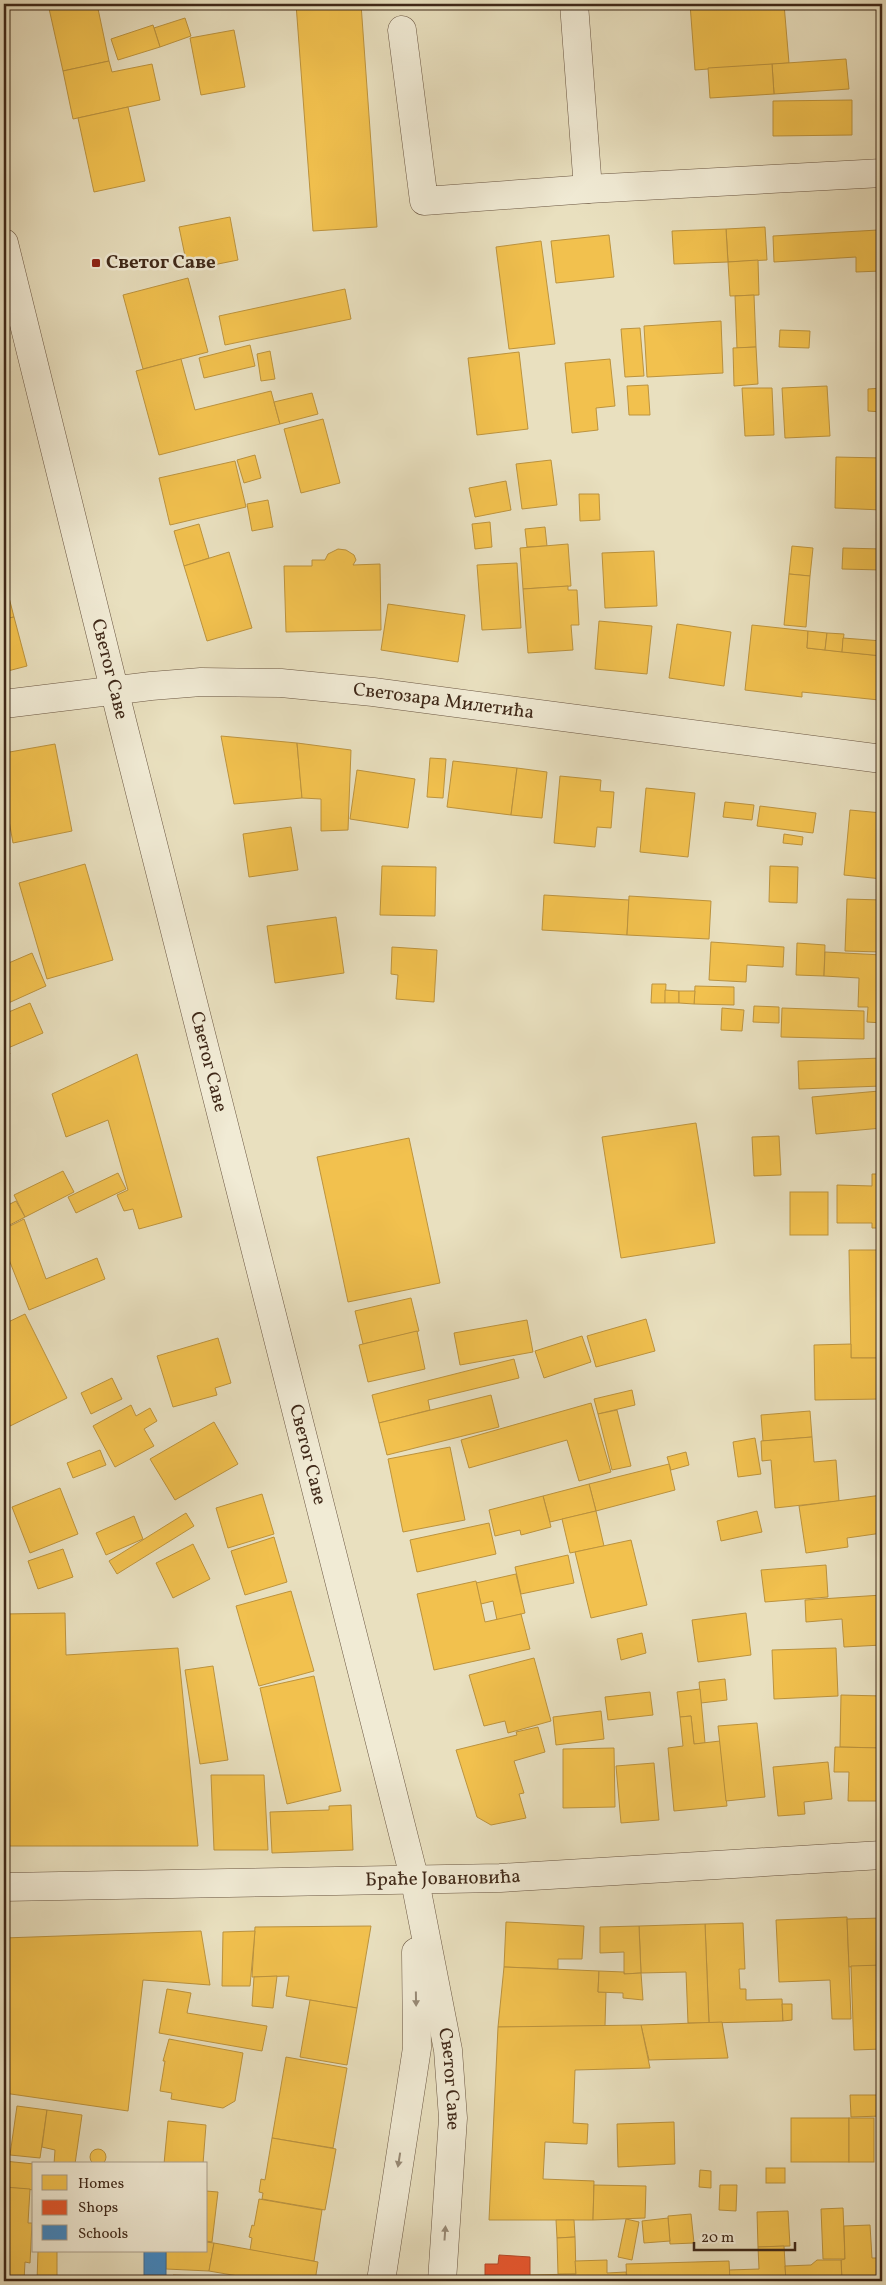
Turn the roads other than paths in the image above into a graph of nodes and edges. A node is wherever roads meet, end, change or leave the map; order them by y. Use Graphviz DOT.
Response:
graph roads {
  1 [pos="574,4"];
  2 [pos="402,30"];
  3 [pos="882,173"];
  4 [pos="588,189"];
  5 [pos="4,243"];
  6 [pos="114,690"];
  7 [pos="4,704"];
  8 [pos="882,759"];
  9 [pos="882,1855"];
  10 [pos="414,1880"];
  11 [pos="4,1887"];
  12 [pos="381,2281"];
  13 [pos="442,2281"];
  1 -- 4 [label="street"];
  2 -- 4 [label="street"];
  3 -- 4 [label="street"];
  5 -- 6 [label="street, Светог Саве"];
  6 -- 7 [label="street, Светозара Милетића"];
  6 -- 8 [label="street, Светозара Милетића"];
  6 -- 10 [label="street, Светог Саве"];
  9 -- 10 [label="street, Браће Јовановића"];
  10 -- 11 [label="street, Браће Јовановића"];
  10 -- 12 [label="street, Светог Саве, one-way"];
  13 -- 10 [label="street, Светог Саве, one-way"];
}
